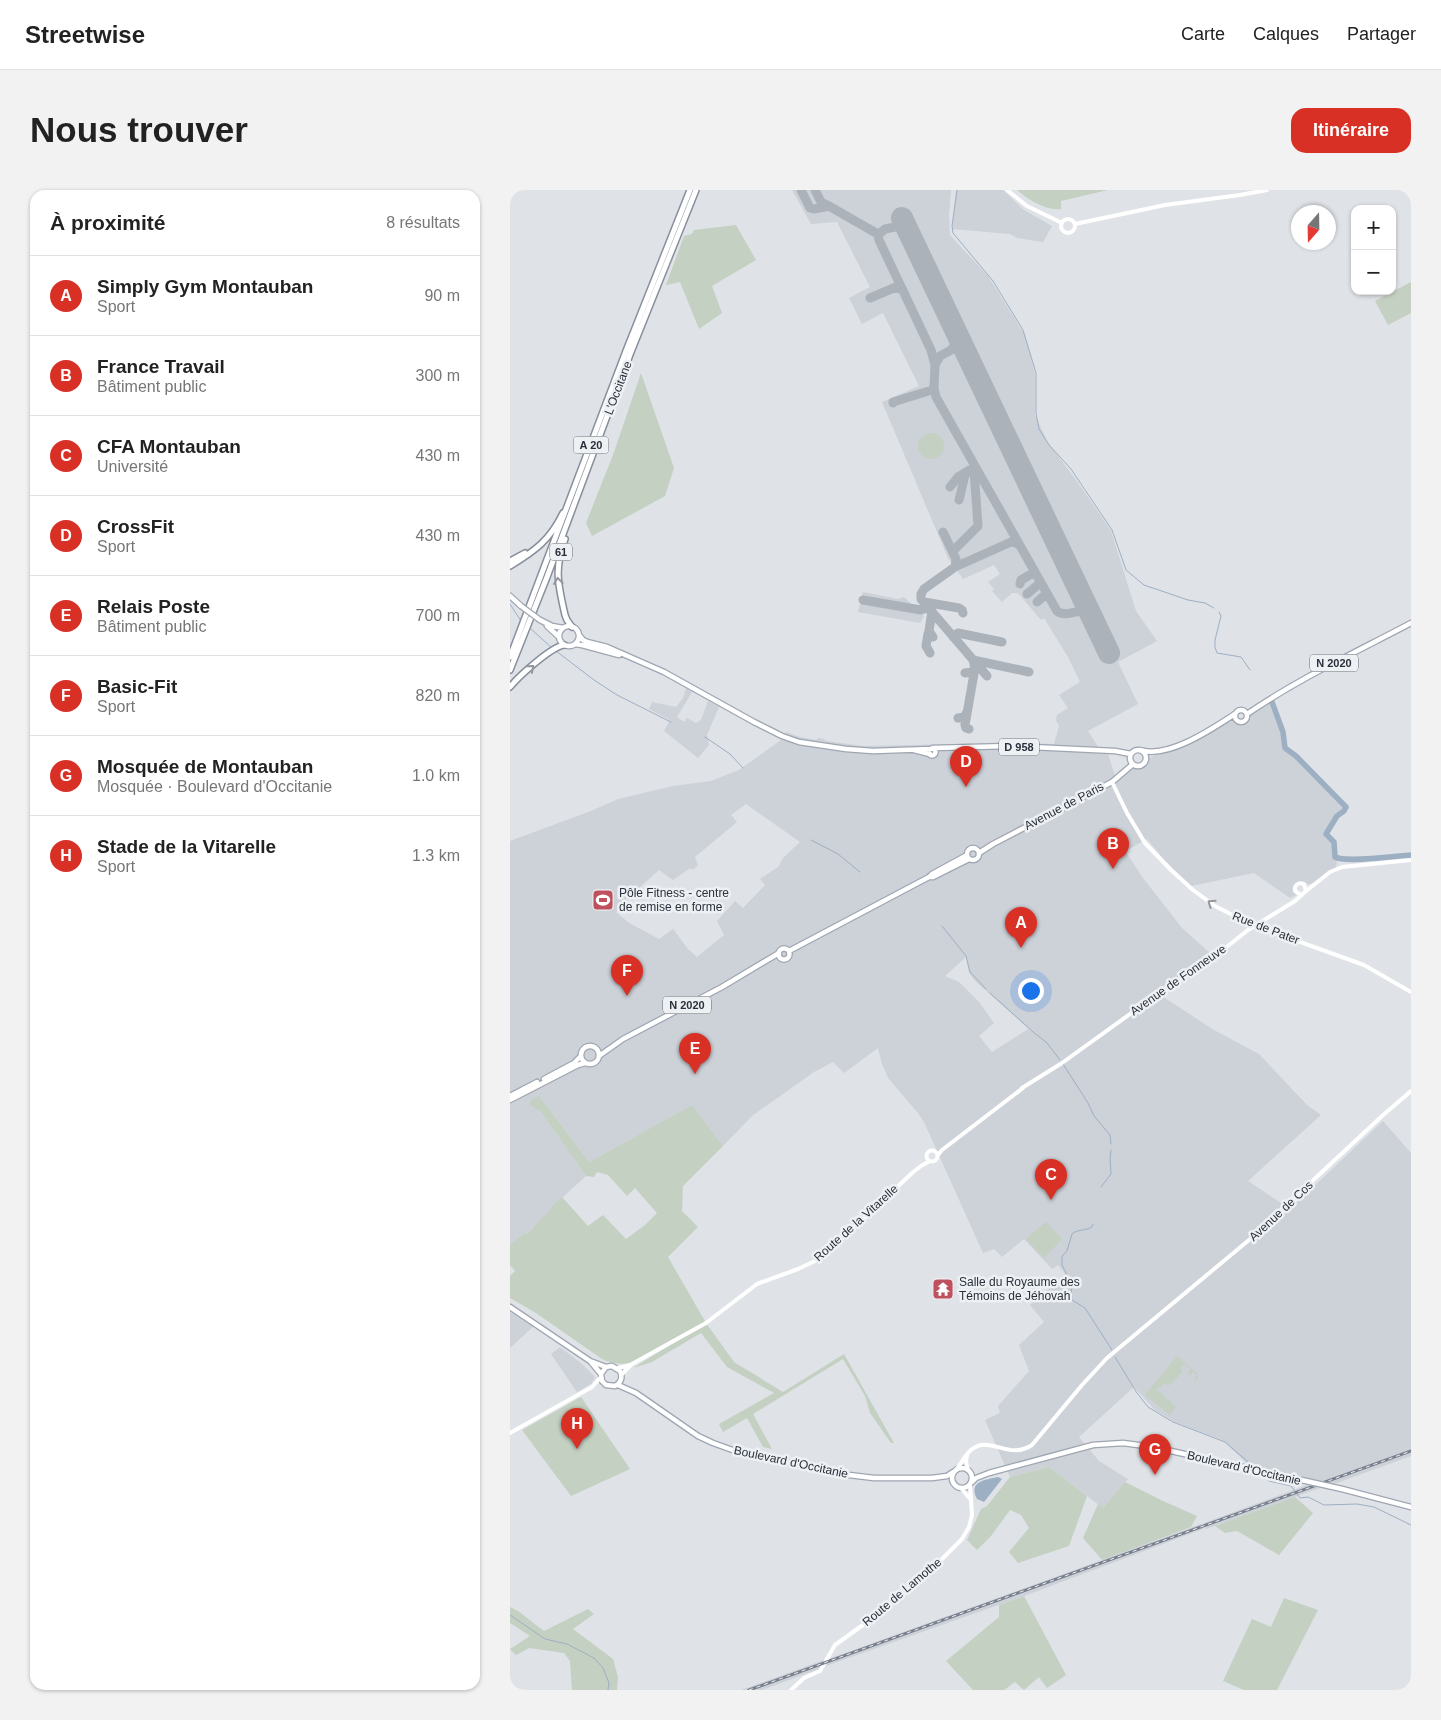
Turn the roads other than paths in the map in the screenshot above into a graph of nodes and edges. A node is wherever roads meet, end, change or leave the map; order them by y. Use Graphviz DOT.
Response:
graph roads {
  1 [pos="690,190"];
  2 [pos="696,190"];
  3 [pos="1007,190"];
  4 [pos="1267,190"];
  5 [pos="1062,223"];
  6 [pos="1075,224"];
  7 [pos="583,465"];
  8 [pos="584,477"];
  9 [pos="554,530"];
  10 [pos="510,561"];
  11 [pos="510,566"];
  12 [pos="511,596"];
  13 [pos="540,620"];
  14 [pos="1411,623"];
  15 [pos="572,627"];
  16 [pos="563,628"];
  17 [pos="579,635"];
  18 [pos="558,636"];
  19 [pos="575,644"];
  20 [pos="564,646"];
  21 [pos="510,657"];
  22 [pos="633,659"];
  23 [pos="510,670"];
  24 [pos="510,687"];
  25 [pos="1246,712"];
  26 [pos="1236,714"];
  27 [pos="1237,720"];
  28 [pos="1222,724"];
  29 [pos="1140,750"];
  30 [pos="1160,752"];
  31 [pos="1130,754"];
  32 [pos="1146,760"];
  33 [pos="1132,765"];
  34 [pos="1112,782"];
  35 [pos="978,851"];
  36 [pos="968,857"];
  37 [pos="1411,860"];
  38 [pos="1319,882"];
  39 [pos="1304,884"];
  40 [pos="1295,891"];
  41 [pos="1306,891"];
  42 [pos="1301,895"];
  43 [pos="1292,903"];
  44 [pos="1254,926"];
  45 [pos="789,951"];
  46 [pos="780,956"];
  47 [pos="1411,992"];
  48 [pos="623,1039"];
  49 [pos="596,1048"];
  50 [pos="581,1056"];
  51 [pos="599,1056"];
  52 [pos="585,1062"];
  53 [pos="1411,1091"];
  54 [pos="510,1096"];
  55 [pos="510,1100"];
  56 [pos="936,1154"];
  57 [pos="926,1156"];
  58 [pos="930,1161"];
  59 [pos="921,1166"];
  60 [pos="510,1307"];
  61 [pos="590,1361"];
  62 [pos="632,1364"];
  63 [pos="606,1367"];
  64 [pos="618,1368"];
  65 [pos="601,1376"];
  66 [pos="622,1376"];
  67 [pos="604,1383"];
  68 [pos="618,1384"];
  69 [pos="592,1387"];
  70 [pos="636,1393"];
  71 [pos="510,1433"];
  72 [pos="967,1455"];
  73 [pos="969,1470"];
  74 [pos="955,1471"];
  75 [pos="989,1473"];
  76 [pos="932,1478"];
  77 [pos="953,1483"];
  78 [pos="971,1483"];
  79 [pos="961,1488"];
  80 [pos="972,1502"];
  81 [pos="1411,1507"];
  82 [pos="791,1690"];
  1 -- 7 [label="highway, L'Occitane / A 20"];
  2 -- 8 [label="highway, L'Occitane / A 20"];
  3 -- 5 [label="street"];
  4 -- 6 [label="street"];
  5 -- 6 [label="street"];
  5 -- 6 [label="street"];
  7 -- 9 [label="highway, 61"];
  7 -- 21 [label="highway, L'Occitane / A 20"];
  15 -- 8 [label="highway, 61, one-way"];
  8 -- 23 [label="highway, L'Occitane / A 20"];
  9 -- 10 [label="highway, 61"];
  9 -- 11 [label="highway, 61"];
  12 -- 13 [label="main road, bridge"];
  13 -- 16 [label="main road"];
  13 -- 18 [label="main road"];
  14 -- 25 [label="main road, N 2020"];
  15 -- 16 [label="main road"];
  15 -- 17 [label="main road"];
  16 -- 18 [label="main road"];
  17 -- 19 [label="main road"];
  17 -- 22 [label="main road, D 958"];
  18 -- 20 [label="main road"];
  19 -- 20 [label="main road"];
  19 -- 22 [label="main road, D 958"];
  24 -- 20 [label="highway, one-way"];
  22 -- 31 [label="main road, D 958"];
  25 -- 26 [label="main road"];
  25 -- 27 [label="main road"];
  26 -- 27 [label="main road"];
  26 -- 28 [label="main road"];
  27 -- 28 [label="main road"];
  28 -- 30 [label="main road"];
  29 -- 30 [label="main road"];
  29 -- 31 [label="main road"];
  29 -- 32 [label="main road"];
  30 -- 32 [label="main road"];
  31 -- 33 [label="main road"];
  32 -- 33 [label="main road"];
  33 -- 34 [label="main road, Avenue de Paris"];
  34 -- 35 [label="main road, Avenue de Paris"];
  44 -- 34 [label="street, Rue de Pater, one-way"];
  35 -- 36 [label="main road"];
  35 -- 36 [label="main road"];
  36 -- 45 [label="main road"];
  37 -- 38 [label="street, Avenue de Fonneuve"];
  38 -- 39 [label="street, Avenue de Fonneuve"];
  38 -- 41 [label="street, Avenue de Fonneuve"];
  39 -- 40 [label="street"];
  39 -- 41 [label="street"];
  40 -- 42 [label="street"];
  40 -- 43 [label="street"];
  41 -- 42 [label="street, Avenue de Fonneuve"];
  42 -- 43 [label="street, Avenue de Fonneuve"];
  43 -- 44 [label="street, Avenue de Fonneuve"];
  44 -- 47 [label="street, Rue de Pater"];
  44 -- 56 [label="street, Avenue de Fonneuve"];
  45 -- 46 [label="main road"];
  45 -- 46 [label="main road"];
  46 -- 48 [label="main road, N 2020"];
  48 -- 49 [label="main road, N 2020"];
  48 -- 51 [label="main road, N 2020"];
  49 -- 50 [label="main road"];
  49 -- 51 [label="main road"];
  50 -- 52 [label="main road"];
  50 -- 54 [label="main road"];
  51 -- 52 [label="main road"];
  52 -- 55 [label="main road"];
  53 -- 72 [label="street, Avenue de Cos"];
  56 -- 57 [label="street"];
  56 -- 58 [label="street, Avenue de Fonneuve"];
  57 -- 58 [label="street"];
  57 -- 59 [label="street, Route de la Vitarelle"];
  58 -- 59 [label="street, Route de la Vitarelle"];
  59 -- 62 [label="street, Route de la Vitarelle"];
  60 -- 61 [label="main road"];
  61 -- 63 [label="main road"];
  61 -- 65 [label="main road"];
  62 -- 64 [label="street, Route de la Vitarelle"];
  62 -- 66 [label="street, Route de la Vitarelle"];
  63 -- 64 [label="main road"];
  63 -- 65 [label="main road"];
  64 -- 66 [label="main road"];
  65 -- 67 [label="main road"];
  65 -- 69 [label="street"];
  66 -- 68 [label="main road"];
  66 -- 70 [label="main road, Boulevard d'Occitanie"];
  67 -- 68 [label="main road"];
  67 -- 69 [label="street"];
  68 -- 70 [label="main road, Boulevard d'Occitanie"];
  69 -- 71 [label="street"];
  70 -- 76 [label="main road, Boulevard d'Occitanie"];
  72 -- 73 [label="street"];
  72 -- 74 [label="street"];
  73 -- 74 [label="main road"];
  73 -- 75 [label="main road, Boulevard d'Occitanie"];
  73 -- 78 [label="main road"];
  74 -- 76 [label="main road, Boulevard d'Occitanie"];
  74 -- 77 [label="main road"];
  75 -- 78 [label="main road, Boulevard d'Occitanie"];
  75 -- 81 [label="main road, Boulevard d'Occitanie, bridge"];
  76 -- 77 [label="main road, Boulevard d'Occitanie"];
  77 -- 79 [label="main road"];
  78 -- 79 [label="main road"];
  78 -- 80 [label="street, Route de Lamothe"];
  79 -- 80 [label="street"];
  80 -- 82 [label="street, Route de Lamothe"];
}
